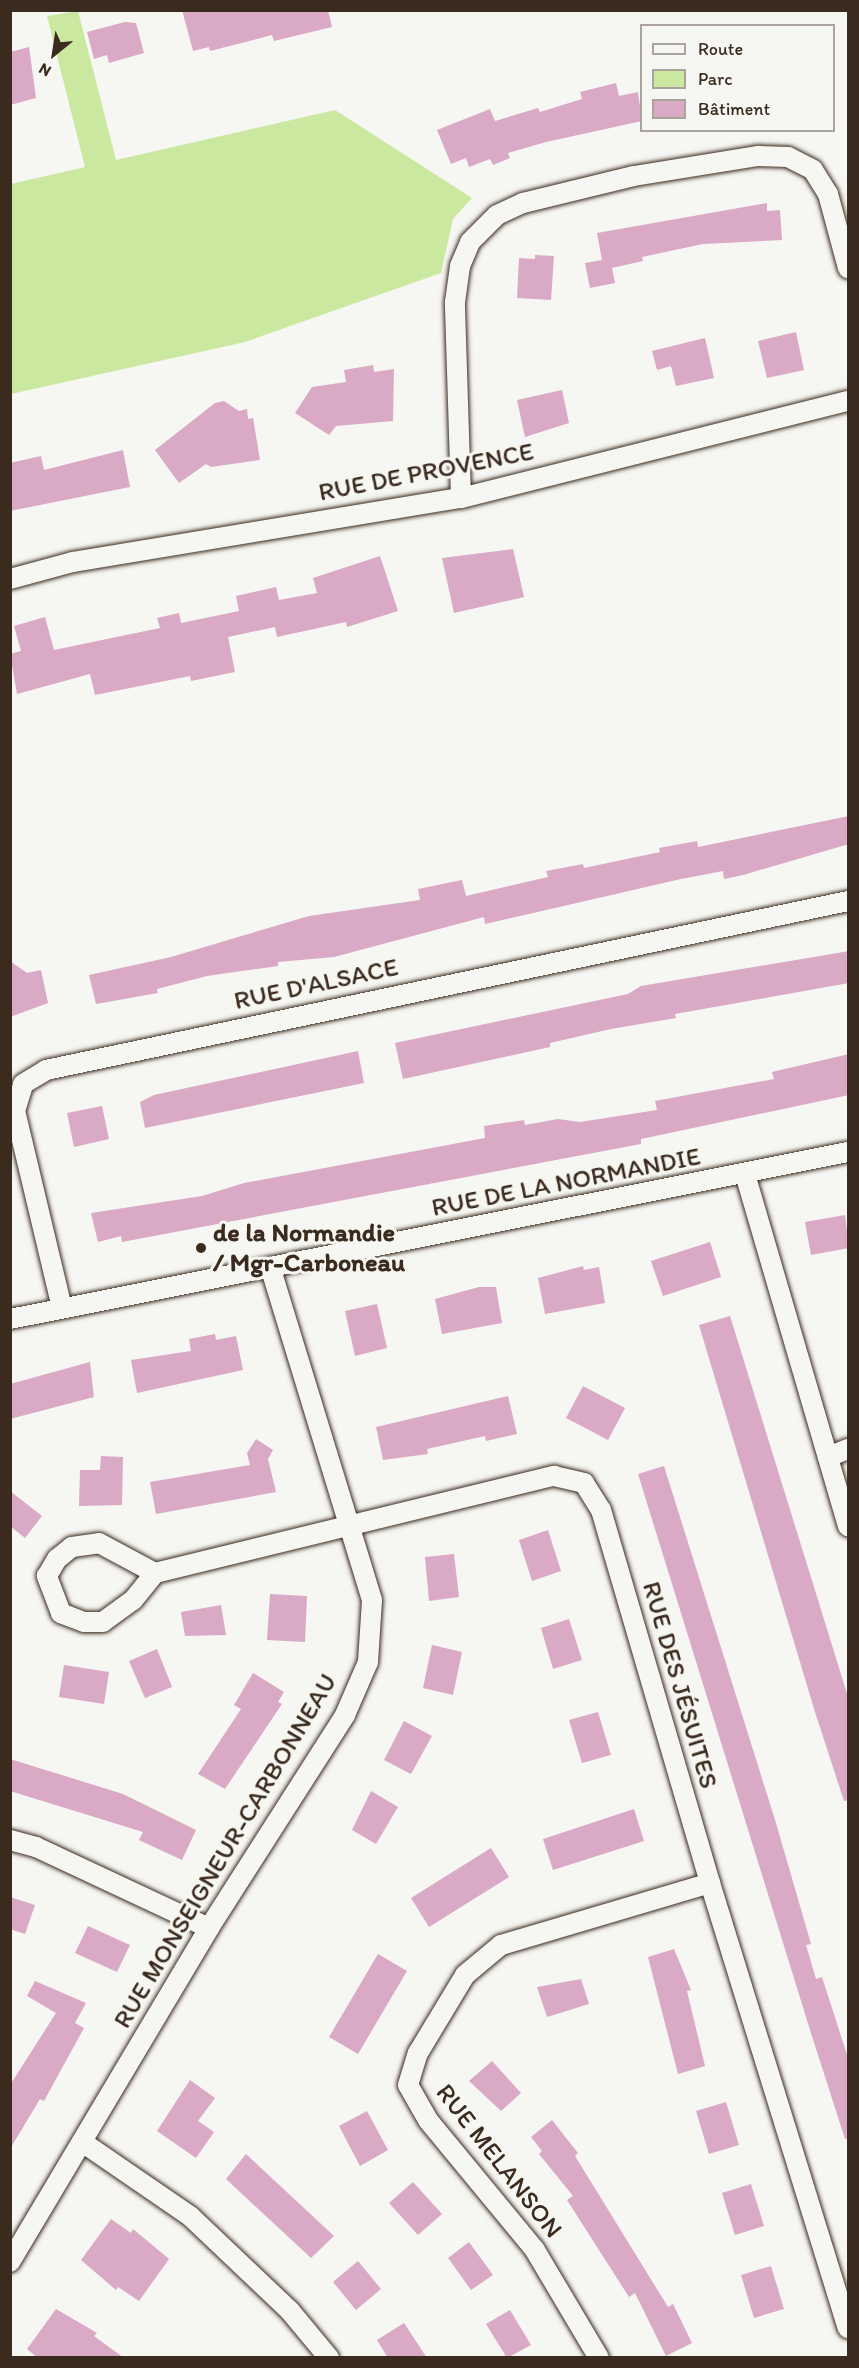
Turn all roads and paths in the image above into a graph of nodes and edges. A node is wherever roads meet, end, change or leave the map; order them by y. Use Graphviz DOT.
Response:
graph roads {
  1 [pos="849,268"];
  2 [pos="849,401"];
  3 [pos="461,498"];
  4 [pos="10,579"];
  5 [pos="849,901"];
  6 [pos="849,1152"];
  7 [pos="745,1174"];
  8 [pos="271,1269"];
  9 [pos="62,1308"];
  10 [pos="10,1319"];
  11 [pos="849,1449"];
  12 [pos="828,1457"];
  13 [pos="849,1526"];
  14 [pos="350,1529"];
  15 [pos="155,1573"];
  16 [pos="10,1840"];
  17 [pos="710,1883"];
  18 [pos="209,1928"];
  19 [pos="82,2142"];
  20 [pos="10,2262"];
  21 [pos="849,2328"];
  22 [pos="329,2358"];
  23 [pos="599,2358"];
  1 -- 3 [label="street"];
  2 -- 3 [label="street, RUE DE PROVENCE"];
  3 -- 4 [label="street, RUE DE PROVENCE"];
  5 -- 9 [label="street, RUE D'ALSACE"];
  6 -- 7 [label="street, RUE DE LA NORMANDIE"];
  7 -- 8 [label="street, RUE DE LA NORMANDIE"];
  7 -- 12 [label="street"];
  8 -- 9 [label="street, RUE DE LA NORMANDIE"];
  8 -- 14 [label="street, RUE MONSEIGNEUR-CARBONNEAU"];
  9 -- 10 [label="street, RUE DE LA NORMANDIE"];
  11 -- 12 [label="street"];
  12 -- 13 [label="street"];
  14 -- 15 [label="street, RUE DES JÉSUITES"];
  14 -- 17 [label="street, RUE DES JÉSUITES"];
  14 -- 18 [label="street, RUE MONSEIGNEUR-CARBONNEAU"];
  15 -- 15 [label="street"];
  16 -- 18 [label="street"];
  17 -- 21 [label="street, RUE DES JÉSUITES"];
  17 -- 23 [label="street, RUE MELANSON"];
  18 -- 19 [label="street, RUE MONSEIGNEUR-CARBONNEAU"];
  19 -- 20 [label="street, RUE MONSEIGNEUR-CARBONNEAU"];
  19 -- 22 [label="street"];
}
